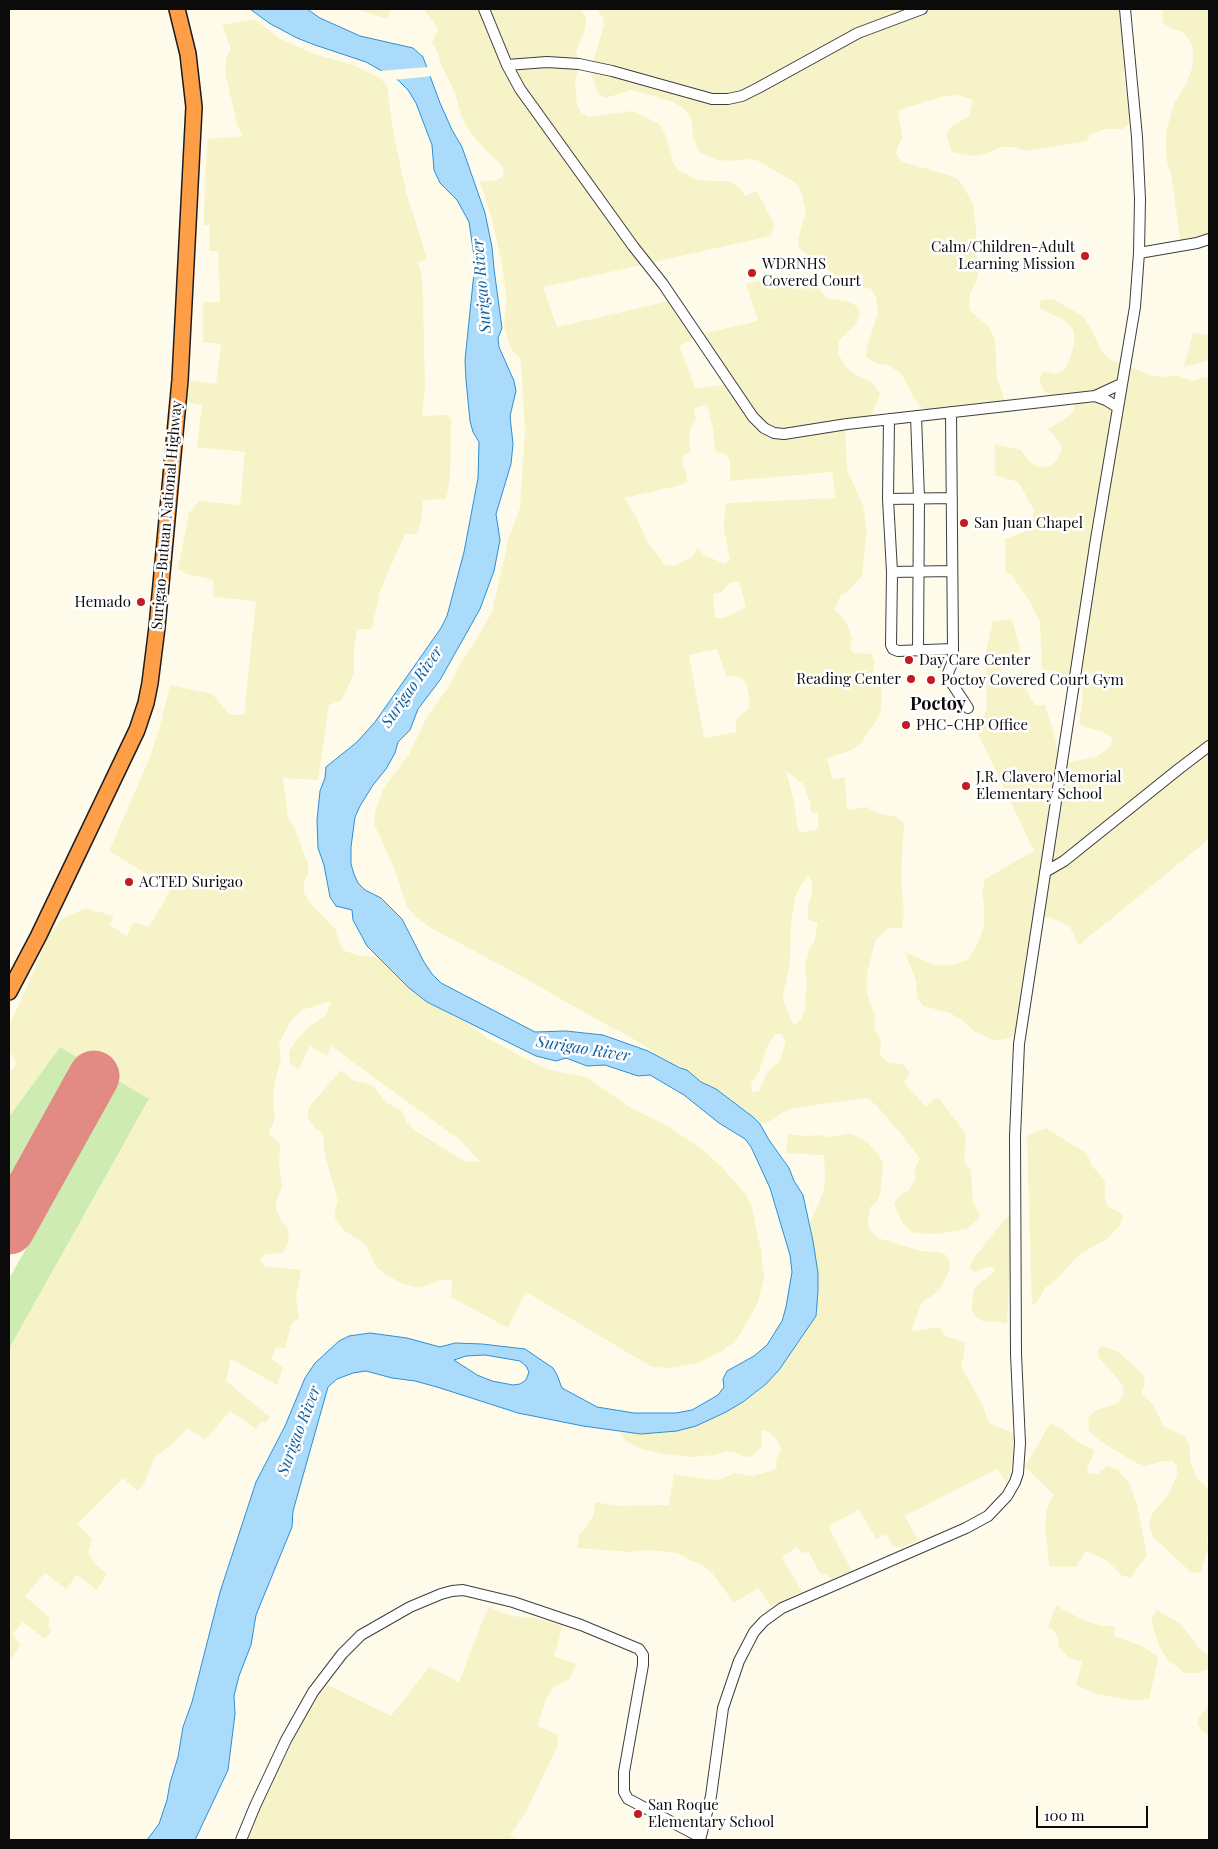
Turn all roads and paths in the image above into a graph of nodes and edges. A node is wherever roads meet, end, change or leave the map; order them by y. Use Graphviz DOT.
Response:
graph roads {
  1 [pos="177,9"];
  2 [pos="484,9"];
  3 [pos="922,9"];
  4 [pos="1125,9"];
  5 [pos="507,65"];
  6 [pos="1209,239"];
  7 [pos="1139,253"];
  8 [pos="1121,384"];
  9 [pos="1095,396"];
  10 [pos="1117,407"];
  11 [pos="952,412"];
  12 [pos="916,416"];
  13 [pos="889,419"];
  14 [pos="919,498"];
  15 [pos="952,498"];
  16 [pos="888,499"];
  17 [pos="952,571"];
  18 [pos="892,572"];
  19 [pos="918,572"];
  20 [pos="953,649"];
  21 [pos="918,650"];
  22 [pos="968,708"];
  23 [pos="1209,746"];
  24 [pos="1045,872"];
  25 [pos="9,992"];
  26 [pos="700,1839"];
  27 [pos="241,1840"];
  1 -- 25 [label="highway, Surigao-Butuan National Highway"];
  2 -- 5 [label="street"];
  3 -- 5 [label="street"];
  4 -- 7 [label="street"];
  5 -- 13 [label="street"];
  6 -- 7 [label="street"];
  7 -- 8 [label="street"];
  8 -- 9 [label="street"];
  8 -- 10 [label="street"];
  9 -- 10 [label="street"];
  9 -- 11 [label="street"];
  10 -- 24 [label="street"];
  11 -- 12 [label="street"];
  11 -- 15 [label="street"];
  12 -- 13 [label="street"];
  12 -- 14 [label="street"];
  13 -- 16 [label="street"];
  14 -- 15 [label="street"];
  14 -- 16 [label="street"];
  14 -- 19 [label="street"];
  15 -- 17 [label="street"];
  16 -- 18 [label="street"];
  17 -- 19 [label="street"];
  17 -- 20 [label="street"];
  18 -- 19 [label="street"];
  18 -- 21 [label="street"];
  19 -- 21 [label="street"];
  20 -- 21 [label="street"];
  20 -- 22 [label="street"];
  23 -- 24 [label="street"];
  24 -- 26 [label="street"];
  26 -- 27 [label="street"];
}
